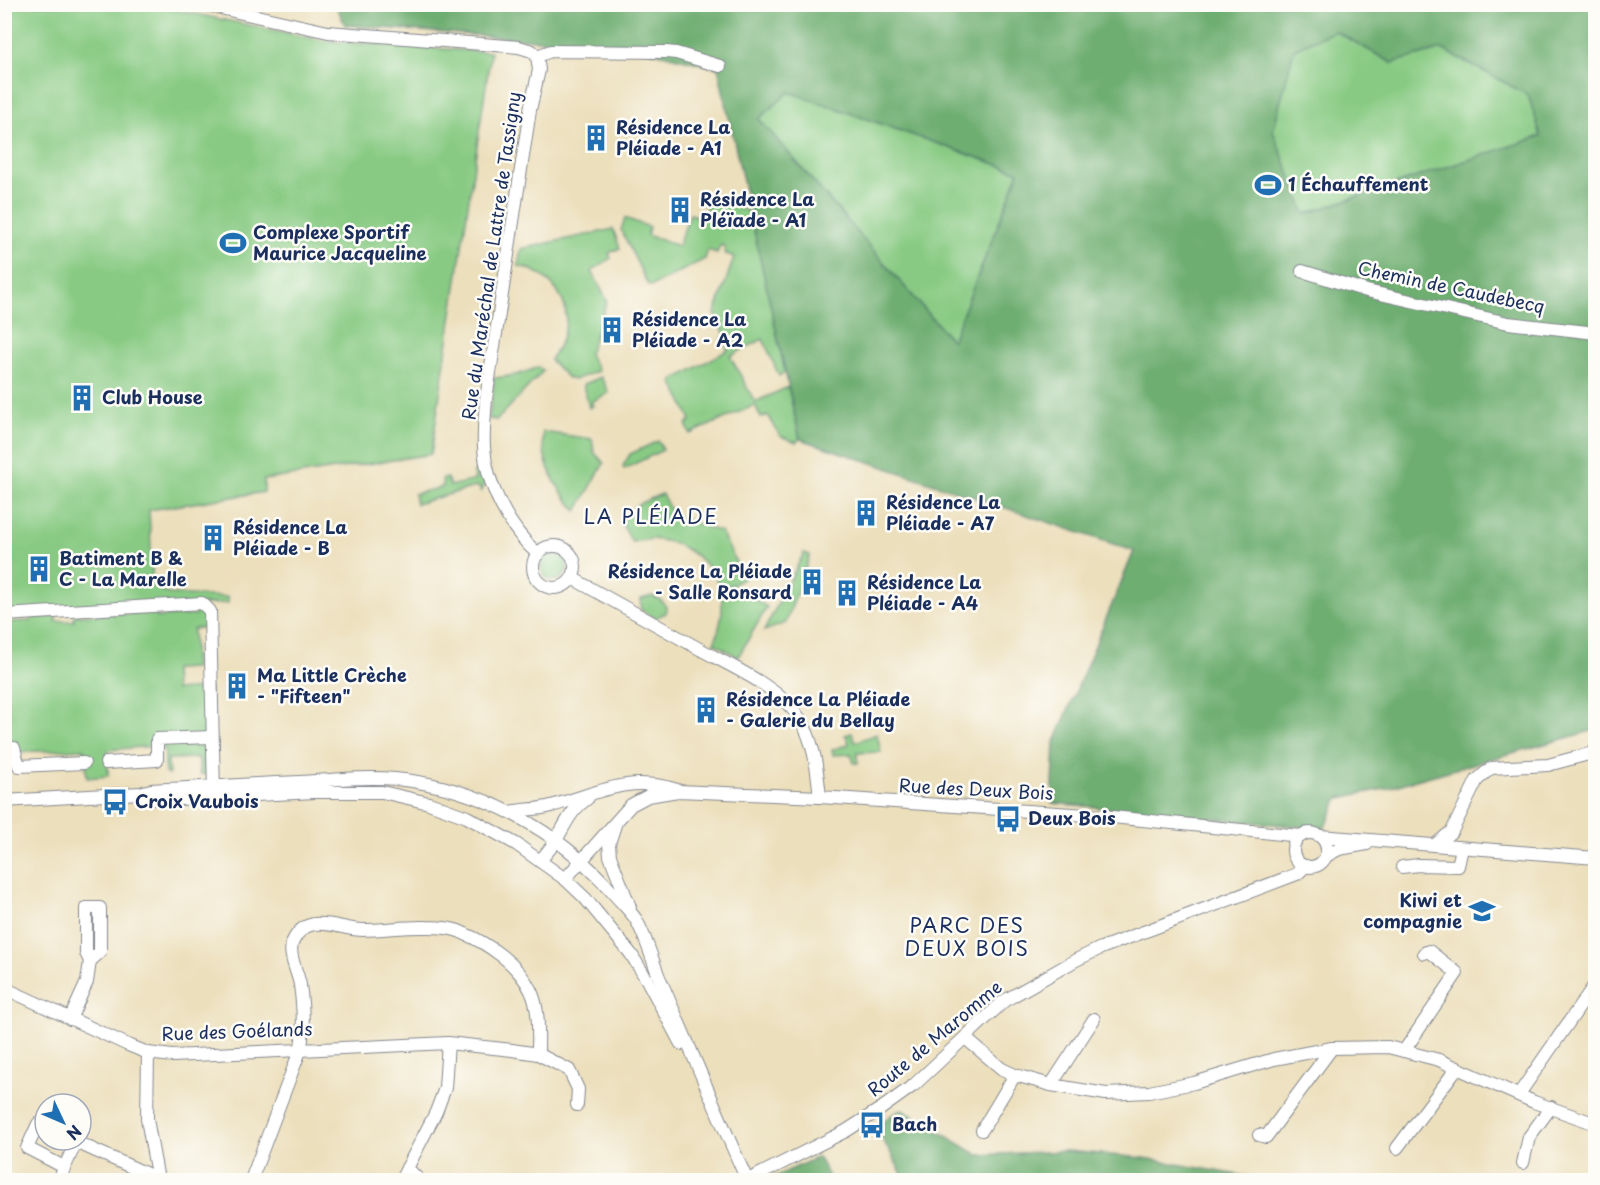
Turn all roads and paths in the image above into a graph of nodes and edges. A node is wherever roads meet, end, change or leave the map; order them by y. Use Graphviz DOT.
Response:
graph roads {
  1 [pos="202,4"];
  2 [pos="537,56"];
  3 [pos="720,66"];
  4 [pos="1302,271"];
  5 [pos="1596,333"];
  6 [pos="538,554"];
  7 [pos="572,578"];
  8 [pos="4,615"];
  9 [pos="213,737"];
  10 [pos="4,748"];
  11 [pos="1596,752"];
  12 [pos="84,763"];
  13 [pos="106,763"];
  14 [pos="214,788"];
  15 [pos="678,791"];
  16 [pos="593,793"];
  17 [pos="820,797"];
  18 [pos="4,801"];
  19 [pos="510,812"];
  20 [pos="616,820"];
  21 [pos="1272,833"];
  22 [pos="1301,836"];
  23 [pos="1320,836"];
  24 [pos="556,840"];
  25 [pos="1380,841"];
  26 [pos="1435,845"];
  27 [pos="1462,848"];
  28 [pos="1294,853"];
  29 [pos="1326,856"];
  30 [pos="1596,858"];
  31 [pos="582,860"];
  32 [pos="540,861"];
  33 [pos="1306,866"];
  34 [pos="1402,867"];
  35 [pos="565,879"];
  36 [pos="1282,879"];
  37 [pos="636,920"];
  38 [pos="1424,953"];
  39 [pos="90,961"];
  40 [pos="1596,983"];
  41 [pos="4,988"];
  42 [pos="70,1019"];
  43 [pos="1094,1019"];
  44 [pos="965,1038"];
  45 [pos="448,1043"];
  46 [pos="300,1048"];
  47 [pos="1332,1048"];
  48 [pos="1404,1051"];
  49 [pos="148,1053"];
  50 [pos="538,1054"];
  51 [pos="1457,1068"];
  52 [pos="1015,1075"];
  53 [pos="1051,1085"];
  54 [pos="1519,1094"];
  55 [pos="711,1101"];
  56 [pos="577,1105"];
  57 [pos="1551,1107"];
  58 [pos="1596,1124"];
  59 [pos="982,1130"];
  60 [pos="33,1135"];
  61 [pos="1259,1135"];
  62 [pos="1397,1148"];
  63 [pos="93,1150"];
  64 [pos="33,1151"];
  65 [pos="35,1152"];
  66 [pos="70,1152"];
  67 [pos="1523,1163"];
  68 [pos="64,1167"];
  69 [pos="407,1168"];
  70 [pos="59,1180"];
  71 [pos="158,1180"];
  72 [pos="251,1180"];
  73 [pos="401,1180"];
  74 [pos="419,1180"];
  75 [pos="748,1180"];
  1 -- 2 [label="street"];
  2 -- 3 [label="street"];
  2 -- 6 [label="street, Rue du Maréchal de Lattre de Tassigny"];
  4 -- 5 [label="street, Chemin de Caudebecq"];
  6 -- 7 [label="street"];
  6 -- 7 [label="street"];
  7 -- 17 [label="street"];
  8 -- 9 [label="street"];
  9 -- 13 [label="street"];
  9 -- 14 [label="street"];
  10 -- 12 [label="street"];
  11 -- 26 [label="street"];
  14 -- 18 [label="street"];
  14 -- 19 [label="street"];
  14 -- 32 [label="street"];
  15 -- 16 [label="street, Rue des Deux Bois"];
  15 -- 17 [label="street, Rue des Deux Bois"];
  15 -- 20 [label="street, Rue des Deux Bois"];
  16 -- 19 [label="street, Rue des Deux Bois"];
  16 -- 24 [label="street, Rue des Deux Bois"];
  17 -- 21 [label="street, Rue des Deux Bois"];
  19 -- 24 [label="street"];
  20 -- 31 [label="street, Rue des Deux Bois"];
  20 -- 37 [label="street"];
  21 -- 22 [label="street, Rue des Deux Bois"];
  21 -- 28 [label="street"];
  22 -- 23 [label="street"];
  22 -- 28 [label="street"];
  23 -- 25 [label="street"];
  23 -- 29 [label="street"];
  24 -- 31 [label="street"];
  24 -- 32 [label="street, Rue des Deux Bois"];
  25 -- 26 [label="street"];
  25 -- 29 [label="street"];
  26 -- 27 [label="street"];
  27 -- 30 [label="street"];
  27 -- 34 [label="street"];
  28 -- 33 [label="street"];
  28 -- 36 [label="street"];
  29 -- 33 [label="street"];
  31 -- 35 [label="street, Rue des Deux Bois"];
  31 -- 37 [label="street"];
  32 -- 35 [label="street"];
  33 -- 36 [label="street, Route de Maromme"];
  35 -- 55 [label="street"];
  36 -- 44 [label="street, Route de Maromme"];
  37 -- 55 [label="street"];
  38 -- 48 [label="street"];
  39 -- 42 [label="street"];
  40 -- 54 [label="street"];
  41 -- 42 [label="street, Rue des Goélands"];
  42 -- 49 [label="street, Rue des Goélands"];
  43 -- 53 [label="street"];
  44 -- 52 [label="street"];
  44 -- 75 [label="street, Route de Maromme"];
  45 -- 46 [label="street, Rue des Goélands"];
  45 -- 50 [label="street, Rue des Goélands"];
  45 -- 69 [label="street"];
  46 -- 49 [label="street, Rue des Goélands"];
  46 -- 50 [label="street"];
  46 -- 72 [label="street"];
  47 -- 48 [label="street"];
  47 -- 53 [label="street"];
  47 -- 61 [label="street"];
  48 -- 51 [label="street"];
  49 -- 71 [label="street"];
  50 -- 56 [label="street, Rue des Goélands"];
  51 -- 54 [label="street"];
  51 -- 62 [label="street"];
  52 -- 53 [label="street"];
  52 -- 59 [label="street"];
  54 -- 57 [label="street"];
  55 -- 75 [label="street"];
  57 -- 58 [label="street"];
  57 -- 67 [label="street"];
  60 -- 64 [label="street"];
  63 -- 71 [label="street"];
  65 -- 68 [label="street"];
  66 -- 68 [label="street"];
  68 -- 70 [label="street"];
  69 -- 73 [label="street"];
  69 -- 74 [label="street"];
}
